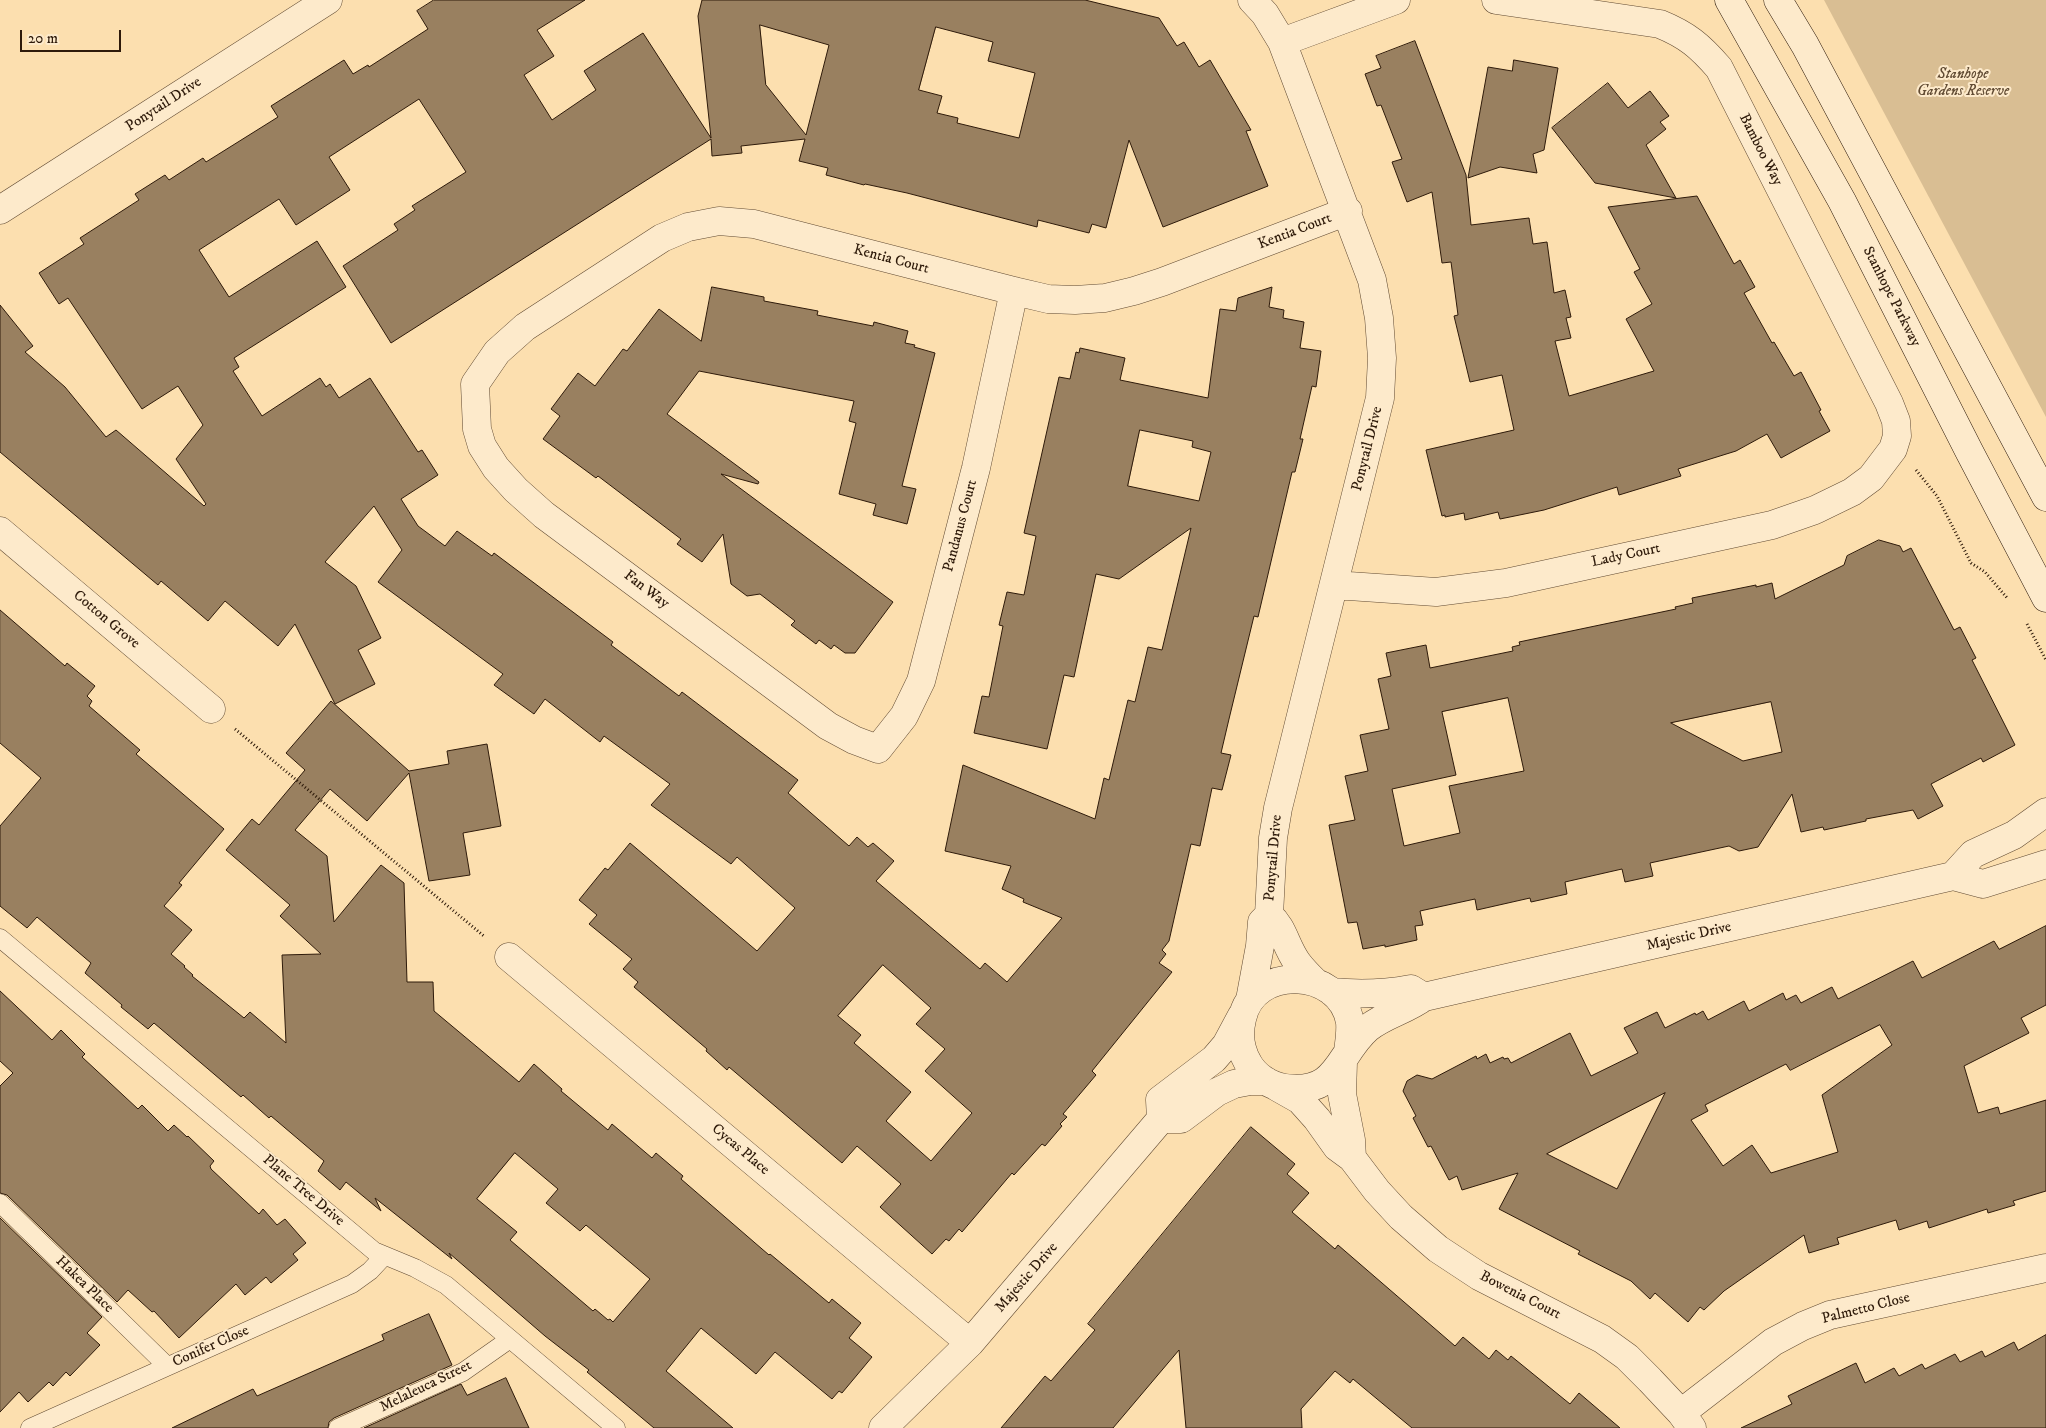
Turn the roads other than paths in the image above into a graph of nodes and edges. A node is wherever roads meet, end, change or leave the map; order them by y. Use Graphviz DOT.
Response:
graph roads {
  1 [pos="328,0"];
  2 [pos="1252,0"];
  3 [pos="1396,0"];
  4 [pos="1496,0"];
  5 [pos="1729,0"];
  6 [pos="1778,0"];
  7 [pos="1282,42"];
  8 [pos="0,210"];
  9 [pos="1348,212"];
  10 [pos="1014,292"];
  11 [pos="475,384"];
  12 [pos="1893,449"];
  13 [pos="2046,498"];
  14 [pos="0,531"];
  15 [pos="1334,585"];
  16 [pos="2046,598"];
  17 [pos="211,709"];
  18 [pos="878,749"];
  19 [pos="2046,812"];
  20 [pos="2046,864"];
  21 [pos="1953,876"];
  22 [pos="1269,915"];
  23 [pos="0,938"];
  24 [pos="509,957"];
  25 [pos="1324,987"];
  26 [pos="1424,998"];
  27 [pos="1246,1008"];
  28 [pos="1345,1057"];
  29 [pos="1272,1084"];
  30 [pos="1162,1119"];
  31 [pos="1352,1158"];
  32 [pos="0,1203"];
  33 [pos="384,1256"];
  34 [pos="2046,1268"];
  35 [pos="510,1339"];
  36 [pos="970,1343"];
  37 [pos="167,1366"];
  38 [pos="1687,1421"];
  39 [pos="30,1428"];
  40 [pos="338,1428"];
  41 [pos="616,1428"];
  42 [pos="883,1428"];
  1 -- 8 [label="street, Ponytail Drive"];
  2 -- 7 [label="street, Ponytail Drive"];
  3 -- 7 [label="street"];
  4 -- 12 [label="street, Bamboo Way"];
  5 -- 16 [label="street, Stanhope Parkway"];
  6 -- 13 [label="street"];
  7 -- 9 [label="street, Ponytail Drive"];
  9 -- 10 [label="street, Kentia Court"];
  9 -- 15 [label="street, Ponytail Drive"];
  10 -- 11 [label="street, Kentia Court"];
  10 -- 18 [label="street, Pandanus Court"];
  11 -- 18 [label="street, Fan Way"];
  12 -- 15 [label="street, Lady Court"];
  14 -- 17 [label="street, Cotton Grove"];
  15 -- 22 [label="street, Ponytail Drive"];
  19 -- 21 [label="street"];
  20 -- 21 [label="street, Majestic Drive"];
  21 -- 26 [label="street, Majestic Drive"];
  22 -- 25 [label="street, Ponytail Drive"];
  22 -- 27 [label="street, Ponytail Drive"];
  23 -- 33 [label="lane, Plane Tree Drive"];
  24 -- 36 [label="street, Cycas Place"];
  25 -- 26 [label="street"];
  25 -- 27 [label="street"];
  25 -- 28 [label="street"];
  26 -- 28 [label="street, Majestic Drive"];
  27 -- 29 [label="street"];
  27 -- 30 [label="street"];
  28 -- 29 [label="street"];
  28 -- 31 [label="street"];
  29 -- 30 [label="street"];
  29 -- 31 [label="street, Bowenia Court"];
  30 -- 36 [label="street, Majestic Drive"];
  31 -- 38 [label="street, Bowenia Court"];
  32 -- 37 [label="lane, Hakea Place"];
  33 -- 35 [label="lane, Plane Tree Drive"];
  33 -- 37 [label="lane, Conifer Close"];
  34 -- 38 [label="street, Palmetto Close"];
  35 -- 40 [label="lane, Melaleuca Street"];
  35 -- 41 [label="lane, Plane Tree Drive"];
  36 -- 42 [label="street, Majestic Drive"];
  37 -- 39 [label="lane, Conifer Close"];
}
